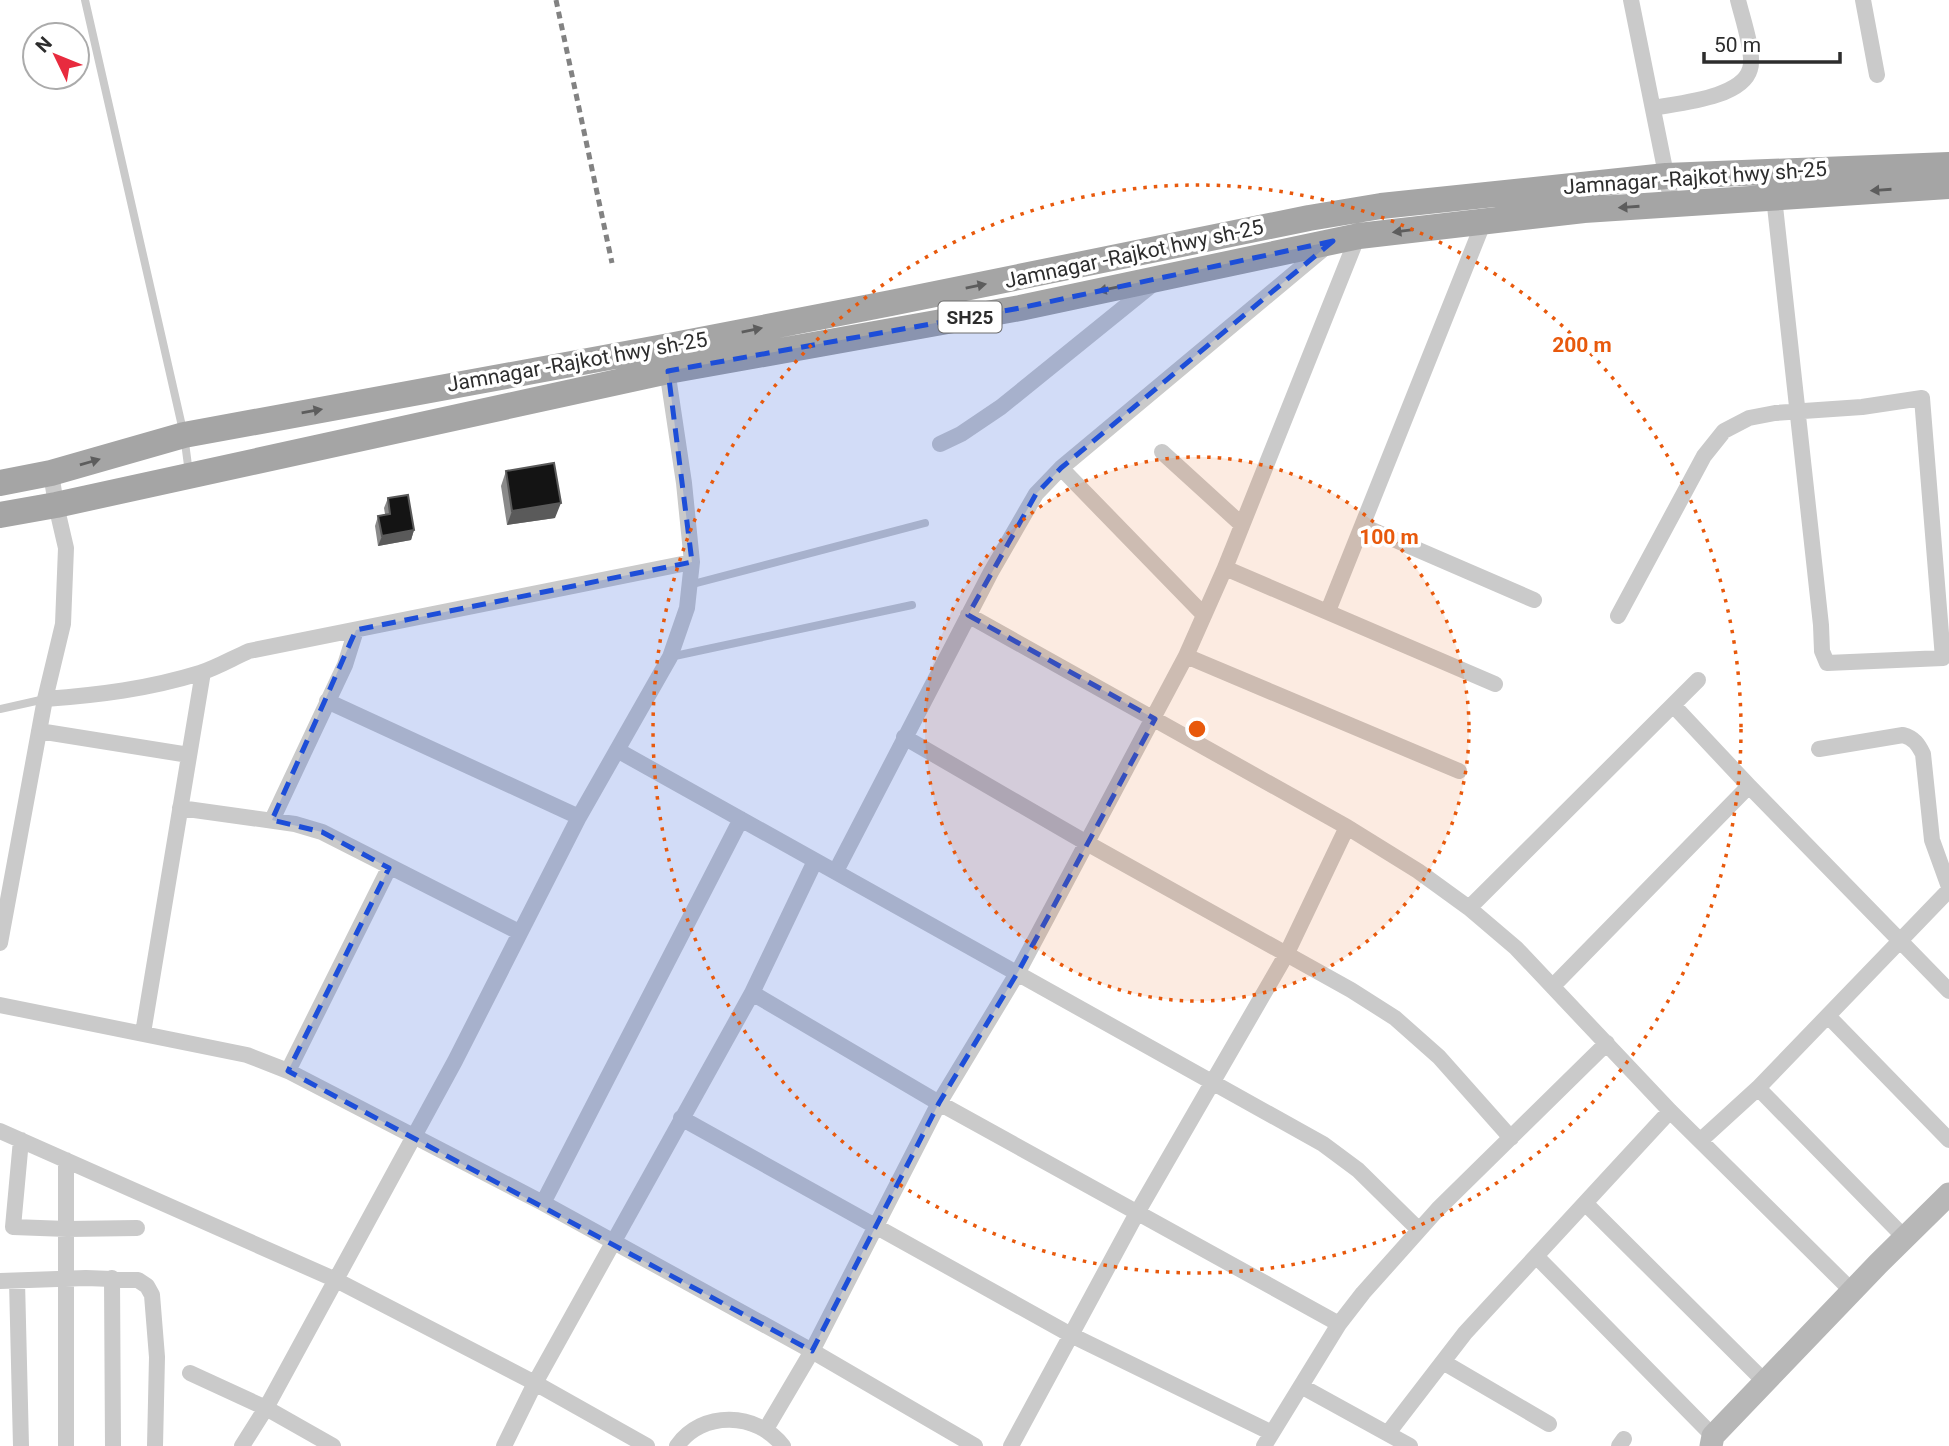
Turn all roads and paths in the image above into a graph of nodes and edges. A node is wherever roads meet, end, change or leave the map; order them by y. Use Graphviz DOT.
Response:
graph roads {
  1 [pos="85,0"];
  2 [pos="1631,0"];
  3 [pos="1738,0"];
  4 [pos="1863,0"];
  5 [pos="1877,75"];
  6 [pos="1653,108"];
  7 [pos="1949,165"];
  8 [pos="1666,176"];
  9 [pos="1949,186"];
  10 [pos="1774,197"];
  11 [pos="1672,204"];
  12 [pos="1362,209"];
  13 [pos="1485,221"];
  14 [pos="1359,236"];
  15 [pos="1333,242"];
  16 [pos="1161,278"];
  17 [pos="666,359"];
  18 [pos="1796,412"];
  19 [pos="184,435"];
  20 [pos="940,444"];
  21 [pos="1163,452"];
  22 [pos="1061,468"];
  23 [pos="51,473"];
  24 [pos="190,476"];
  25 [pos="0,483"];
  26 [pos="56,505"];
  27 [pos="0,515"];
  28 [pos="925,523"];
  29 [pos="1241,524"];
  30 [pos="1363,526"];
  31 [pos="692,562"];
  32 [pos="1225,568"];
  33 [pos="690,585"];
  34 [pos="1534,600"];
  35 [pos="912,605"];
  36 [pos="1328,611"];
  37 [pos="1203,614"];
  38 [pos="968,615"];
  39 [pos="1618,616"];
  40 [pos="356,630"];
  41 [pos="1186,656"];
  42 [pos="670,657"];
  43 [pos="203,672"];
  44 [pos="1698,680"];
  45 [pos="1495,684"];
  46 [pos="45,698"];
  47 [pos="327,701"];
  48 [pos="1673,705"];
  49 [pos="0,709"];
  50 [pos="1155,719"];
  51 [pos="39,731"];
  52 [pos="904,737"];
  53 [pos="1819,749"];
  54 [pos="617,750"];
  55 [pos="189,755"];
  56 [pos="1459,771"];
  57 [pos="1749,786"];
  58 [pos="180,808"];
  59 [pos="579,817"];
  60 [pos="741,819"];
  61 [pos="272,820"];
  62 [pos="1347,827"];
  63 [pos="1085,842"];
  64 [pos="815,861"];
  65 [pos="389,868"];
  66 [pos="7,870"];
  67 [pos="836,871"];
  68 [pos="1949,889"];
  69 [pos="1469,908"];
  70 [pos="519,932"];
  71 [pos="1900,942"];
  72 [pos="0,943"];
  73 [pos="1286,955"];
  74 [pos="1018,972"];
  75 [pos="1553,986"];
  76 [pos="1949,991"];
  77 [pos="752,993"];
  78 [pos="0,1005"];
  79 [pos="1828,1016"];
  80 [pos="142,1033"];
  81 [pos="1607,1043"];
  82 [pos="288,1071"];
  83 [pos="1214,1083"];
  84 [pos="1758,1088"];
  85 [pos="939,1103"];
  86 [pos="1670,1111"];
  87 [pos="681,1118"];
  88 [pos="0,1131"];
  89 [pos="414,1136"];
  90 [pos="1511,1138"];
  91 [pos="21,1140"];
  92 [pos="1701,1140"];
  93 [pos="1949,1140"];
  94 [pos="66,1160"];
  95 [pos="1949,1194"];
  96 [pos="543,1203"];
  97 [pos="1585,1203"];
  98 [pos="1138,1213"];
  99 [pos="877,1226"];
  100 [pos="137,1228"];
  101 [pos="67,1230"];
  102 [pos="1419,1230"];
  103 [pos="1905,1238"];
  104 [pos="612,1242"];
  105 [pos="1536,1256"];
  106 [pos="112,1278"];
  107 [pos="67,1280"];
  108 [pos="336,1280"];
  109 [pos="0,1281"];
  110 [pos="17,1281"];
  111 [pos="1852,1291"];
  112 [pos="1339,1324"];
  113 [pos="1071,1335"];
  114 [pos="812,1351"];
  115 [pos="1443,1362"];
  116 [pos="190,1373"];
  117 [pos="1765,1382"];
  118 [pos="535,1383"];
  119 [pos="1301,1386"];
  120 [pos="266,1408"];
  121 [pos="1549,1424"];
  122 [pos="766,1429"];
  123 [pos="1388,1433"];
  124 [pos="1268,1440"];
  125 [pos="1712,1441"];
  126 [pos="21,1446"];
  127 [pos="66,1446"];
  128 [pos="113,1446"];
  129 [pos="155,1446"];
  130 [pos="242,1446"];
  131 [pos="333,1446"];
  132 [pos="504,1446"];
  133 [pos="648,1446"];
  134 [pos="677,1446"];
  135 [pos="783,1446"];
  136 [pos="975,1446"];
  137 [pos="1011,1446"];
  138 [pos="1410,1446"];
  1 -- 19 [label="lane"];
  2 -- 6 [label="street"];
  3 -- 6 [label="street"];
  4 -- 5 [label="street"];
  6 -- 8 [label="street"];
  7 -- 8 [label="main road, Jamnagar -Rajkot hwy sh-25 / SH25"];
  8 -- 11 [label="street"];
  8 -- 12 [label="main road, Jamnagar -Rajkot hwy sh-25 / SH25"];
  9 -- 10 [label="main road, SH25, one-way"];
  10 -- 11 [label="main road, SH25"];
  10 -- 18 [label="street"];
  11 -- 13 [label="main road, SH25, one-way"];
  12 -- 14 [label="street"];
  17 -- 12 [label="main road, Jamnagar -Rajkot hwy sh-25 / SH25, one-way"];
  13 -- 14 [label="main road, SH25, one-way"];
  13 -- 30 [label="street"];
  14 -- 15 [label="main road, SH25"];
  14 -- 29 [label="street"];
  15 -- 16 [label="main road, SH25"];
  15 -- 22 [label="street"];
  16 -- 17 [label="main road, SH25, one-way"];
  16 -- 20 [label="street"];
  19 -- 17 [label="main road, Jamnagar -Rajkot hwy sh-25 / SH25, one-way"];
  17 -- 24 [label="main road, SH25"];
  17 -- 31 [label="street"];
  18 -- 18 [label="street"];
  18 -- 39 [label="street"];
  23 -- 19 [label="main road, Jamnagar -Rajkot hwy sh-25 / SH25, one-way"];
  19 -- 24 [label="lane"];
  21 -- 29 [label="street"];
  22 -- 37 [label="street"];
  22 -- 38 [label="street"];
  23 -- 25 [label="main road, Jamnagar -Rajkot hwy sh-25 / SH25"];
  23 -- 26 [label="street"];
  24 -- 26 [label="main road, SH25"];
  26 -- 27 [label="main road, SH25"];
  26 -- 46 [label="street"];
  28 -- 33 [label="lane"];
  29 -- 32 [label="street"];
  30 -- 34 [label="street"];
  30 -- 36 [label="street"];
  31 -- 33 [label="street"];
  31 -- 40 [label="street"];
  32 -- 36 [label="street"];
  32 -- 37 [label="street"];
  33 -- 42 [label="street"];
  35 -- 42 [label="lane"];
  36 -- 45 [label="street"];
  37 -- 41 [label="street"];
  38 -- 50 [label="street"];
  38 -- 52 [label="street"];
  40 -- 43 [label="street"];
  40 -- 47 [label="street"];
  41 -- 50 [label="street"];
  41 -- 56 [label="street"];
  42 -- 54 [label="street"];
  43 -- 46 [label="street"];
  43 -- 55 [label="street"];
  44 -- 48 [label="street"];
  46 -- 49 [label="lane"];
  46 -- 51 [label="street"];
  47 -- 59 [label="street"];
  47 -- 61 [label="street"];
  48 -- 57 [label="street"];
  48 -- 69 [label="street"];
  50 -- 62 [label="street"];
  50 -- 63 [label="street"];
  51 -- 55 [label="street"];
  51 -- 66 [label="street"];
  52 -- 63 [label="street"];
  52 -- 67 [label="street"];
  53 -- 68 [label="street"];
  54 -- 59 [label="street"];
  54 -- 60 [label="street"];
  55 -- 58 [label="street"];
  57 -- 71 [label="street"];
  57 -- 75 [label="street"];
  58 -- 61 [label="street"];
  58 -- 80 [label="street"];
  59 -- 70 [label="street"];
  60 -- 64 [label="street"];
  60 -- 96 [label="street"];
  61 -- 65 [label="street"];
  62 -- 69 [label="street"];
  62 -- 73 [label="street"];
  63 -- 73 [label="street"];
  63 -- 74 [label="street"];
  64 -- 67 [label="street"];
  64 -- 77 [label="street"];
  65 -- 70 [label="street"];
  65 -- 82 [label="street"];
  66 -- 72 [label="street"];
  67 -- 74 [label="street"];
  68 -- 71 [label="street"];
  69 -- 75 [label="street"];
  70 -- 89 [label="street"];
  71 -- 76 [label="street"];
  71 -- 79 [label="street"];
  73 -- 83 [label="street"];
  73 -- 90 [label="street"];
  74 -- 83 [label="street"];
  74 -- 85 [label="street"];
  75 -- 81 [label="street"];
  77 -- 85 [label="street"];
  77 -- 87 [label="street"];
  78 -- 80 [label="street"];
  79 -- 84 [label="street"];
  79 -- 93 [label="street"];
  80 -- 82 [label="street"];
  81 -- 86 [label="street"];
  81 -- 90 [label="street"];
  82 -- 89 [label="street"];
  83 -- 98 [label="street"];
  83 -- 102 [label="street"];
  84 -- 92 [label="street"];
  84 -- 103 [label="street"];
  85 -- 98 [label="street"];
  85 -- 99 [label="street"];
  86 -- 92 [label="street"];
  86 -- 97 [label="street"];
  87 -- 99 [label="street"];
  87 -- 104 [label="street"];
  88 -- 91 [label="street"];
  89 -- 96 [label="street"];
  89 -- 108 [label="street"];
  90 -- 102 [label="street"];
  91 -- 94 [label="street"];
  91 -- 101 [label="street"];
  92 -- 111 [label="street"];
  94 -- 101 [label="street"];
  94 -- 108 [label="street"];
  95 -- 103 [label="main road"];
  96 -- 104 [label="street"];
  97 -- 105 [label="street"];
  97 -- 117 [label="street"];
  98 -- 112 [label="street"];
  98 -- 113 [label="street"];
  99 -- 113 [label="street"];
  99 -- 114 [label="street"];
  100 -- 101 [label="street"];
  101 -- 107 [label="street"];
  102 -- 112 [label="street"];
  103 -- 111 [label="main road"];
  104 -- 114 [label="street"];
  104 -- 118 [label="street"];
  105 -- 115 [label="street"];
  105 -- 125 [label="street"];
  106 -- 107 [label="street"];
  106 -- 128 [label="street"];
  106 -- 129 [label="street"];
  107 -- 110 [label="street"];
  107 -- 127 [label="street"];
  108 -- 118 [label="street"];
  108 -- 120 [label="street"];
  109 -- 110 [label="street"];
  110 -- 126 [label="street"];
  111 -- 117 [label="main road"];
  112 -- 119 [label="street"];
  113 -- 124 [label="street"];
  113 -- 137 [label="street"];
  114 -- 122 [label="street"];
  114 -- 136 [label="street"];
  115 -- 121 [label="street"];
  115 -- 123 [label="street"];
  116 -- 120 [label="street"];
  117 -- 125 [label="main road"];
  118 -- 132 [label="street"];
  118 -- 133 [label="street"];
  119 -- 123 [label="street"];
  119 -- 124 [label="street"];
  120 -- 130 [label="street"];
  120 -- 131 [label="street"];
  122 -- 134 [label="street"];
  122 -- 135 [label="street"];
  123 -- 138 [label="street"];
}
